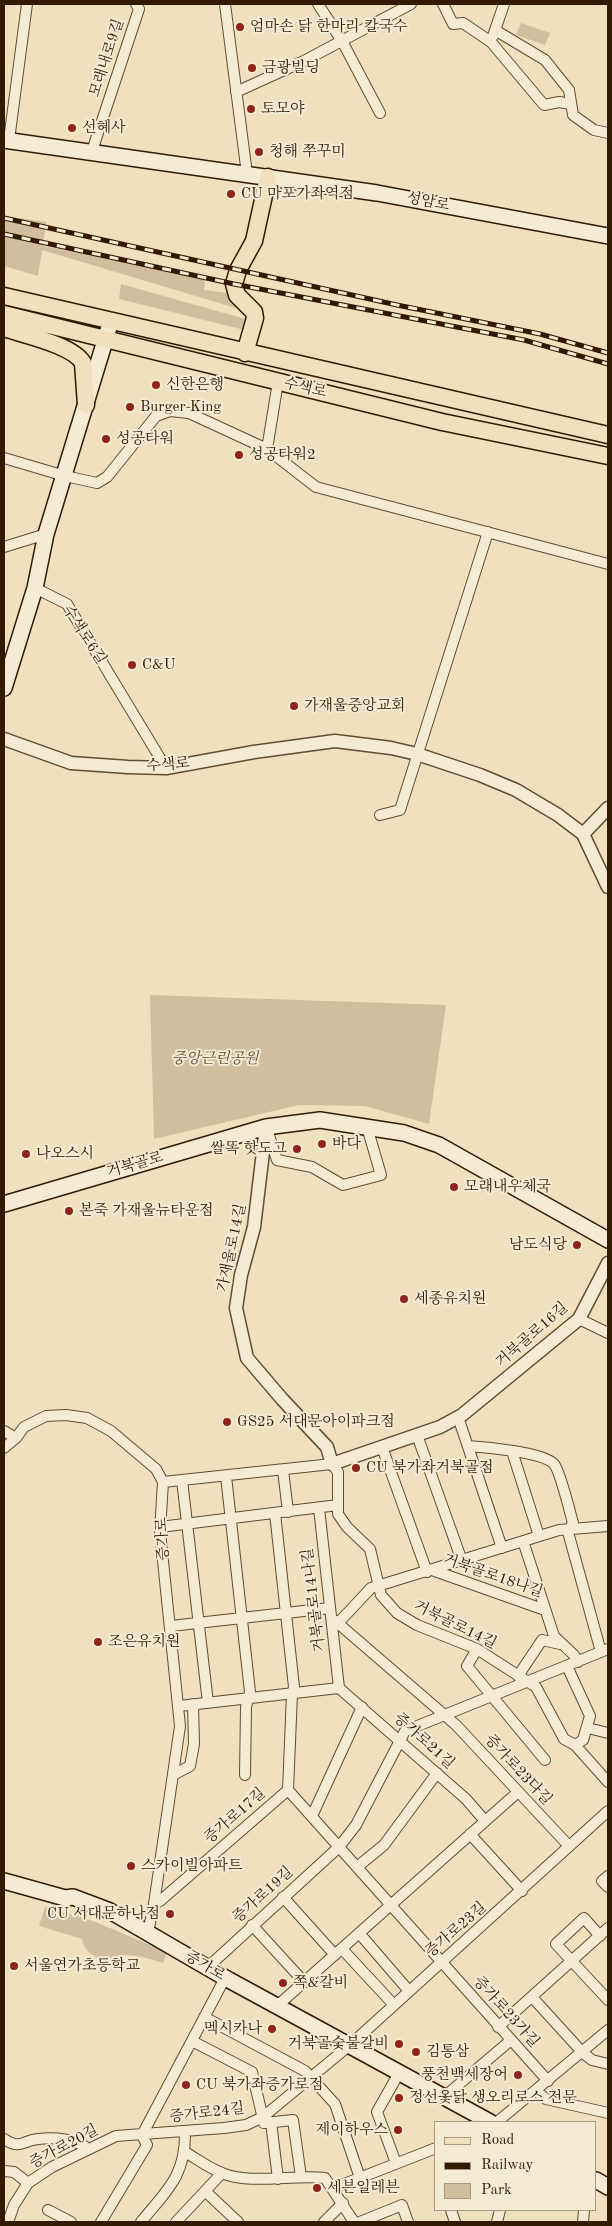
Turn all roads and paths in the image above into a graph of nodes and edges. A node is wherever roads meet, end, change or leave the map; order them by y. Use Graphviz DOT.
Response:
graph roads {
  1 [pos="27,4"];
  2 [pos="136,4"];
  3 [pos="226,4"];
  4 [pos="318,4"];
  5 [pos="411,4"];
  6 [pos="443,4"];
  7 [pos="504,4"];
  8 [pos="495,30"];
  9 [pos="342,41"];
  10 [pos="491,42"];
  11 [pos="236,92"];
  12 [pos="571,104"];
  13 [pos="380,113"];
  14 [pos="608,133"];
  15 [pos="7,140"];
  16 [pos="92,151"];
  17 [pos="247,174"];
  18 [pos="268,177"];
  19 [pos="608,236"];
  20 [pos="4,296"];
  21 [pos="4,314"];
  22 [pos="111,321"];
  23 [pos="4,328"];
  24 [pos="106,339"];
  25 [pos="245,353"];
  26 [pos="278,382"];
  27 [pos="86,405"];
  28 [pos="608,435"];
  29 [pos="267,449"];
  30 [pos="608,456"];
  31 [pos="4,458"];
  32 [pos="64,476"];
  33 [pos="488,532"];
  34 [pos="46,534"];
  35 [pos="4,547"];
  36 [pos="608,564"];
  37 [pos="35,588"];
  38 [pos="4,688"];
  39 [pos="4,739"];
  40 [pos="417,754"];
  41 [pos="166,768"];
  42 [pos="608,808"];
  43 [pos="380,815"];
  44 [pos="583,834"];
  45 [pos="608,887"];
  46 [pos="266,1126"];
  47 [pos="367,1127"];
  48 [pos="4,1204"];
  49 [pos="608,1240"];
  50 [pos="608,1263"];
  51 [pos="579,1319"];
  52 [pos="608,1333"];
  53 [pos="458,1417"];
  54 [pos="4,1431"];
  55 [pos="417,1435"];
  56 [pos="16,1438"];
  57 [pos="468,1446"];
  58 [pos="382,1447"];
  59 [pos="4,1448"];
  60 [pos="512,1451"];
  61 [pos="332,1464"];
  62 [pos="283,1470"];
  63 [pos="226,1476"];
  64 [pos="182,1480"];
  65 [pos="163,1482"];
  66 [pos="338,1505"];
  67 [pos="319,1508"];
  68 [pos="288,1512"];
  69 [pos="275,1513"];
  70 [pos="230,1518"];
  71 [pos="187,1524"];
  72 [pos="160,1527"];
  73 [pos="570,1529"];
  74 [pos="608,1529"];
  75 [pos="539,1536"];
  76 [pos="523,1541"];
  77 [pos="502,1548"];
  78 [pos="462,1561"];
  79 [pos="429,1571"];
  80 [pos="379,1586"];
  81 [pos="330,1608"];
  82 [pos="545,1610"];
  83 [pos="286,1613"];
  84 [pos="242,1618"];
  85 [pos="198,1623"];
  86 [pos="332,1623"];
  87 [pos="171,1626"];
  88 [pos="564,1645"];
  89 [pos="477,1649"];
  90 [pos="605,1650"];
  91 [pos="578,1662"];
  92 [pos="567,1666"];
  93 [pos="518,1676"];
  94 [pos="528,1682"];
  95 [pos="339,1688"];
  96 [pos="292,1694"];
  97 [pos="493,1697"];
  98 [pos="248,1698"];
  99 [pos="208,1703"];
  100 [pos="194,1704"];
  101 [pos="179,1706"];
  102 [pos="362,1707"];
  103 [pos="445,1715"];
  104 [pos="588,1728"];
  105 [pos="608,1733"];
  106 [pos="400,1739"];
  107 [pos="576,1745"];
  108 [pos="545,1760"];
  109 [pos="437,1773"];
  110 [pos="173,1775"];
  111 [pos="245,1775"];
  112 [pos="608,1782"];
  113 [pos="288,1790"];
  114 [pos="518,1792"];
  115 [pos="608,1812"];
  116 [pos="312,1816"];
  117 [pos="485,1821"];
  118 [pos="470,1834"];
  119 [pos="569,1846"];
  120 [pos="339,1847"];
  121 [pos="357,1867"];
  122 [pos="608,1876"];
  123 [pos="4,1881"];
  124 [pos="608,1887"];
  125 [pos="522,1891"];
  126 [pos="283,1897"];
  127 [pos="154,1904"];
  128 [pos="391,1906"];
  129 [pos="252,1925"];
  130 [pos="608,1928"];
  131 [pos="148,1932"];
  132 [pos="359,1933"];
  133 [pos="600,1936"];
  134 [pos="339,1952"];
  135 [pos="573,1960"];
  136 [pos="442,1962"];
  137 [pos="208,1967"];
  138 [pos="225,1978"];
  139 [pos="304,1982"];
  140 [pos="409,1991"];
  141 [pos="532,1997"];
  142 [pos="608,2000"];
  143 [pos="394,2005"];
  144 [pos="277,2006"];
  145 [pos="204,2017"];
  146 [pos="498,2027"];
  147 [pos="608,2030"];
  148 [pos="511,2040"];
  149 [pos="192,2041"];
  150 [pos="350,2045"];
  151 [pos="583,2053"];
  152 [pos="608,2064"];
  153 [pos="399,2073"];
  154 [pos="312,2078"];
  155 [pos="548,2081"];
  156 [pos="536,2091"];
  157 [pos="444,2097"];
  158 [pos="608,2113"];
  159 [pos="267,2120"];
  160 [pos="488,2121"];
  161 [pos="499,2121"];
  162 [pos="184,2131"];
  163 [pos="142,2135"];
  164 [pos="4,2139"];
  165 [pos="88,2149"];
  166 [pos="434,2149"];
  167 [pos="185,2152"];
  168 [pos="396,2164"];
  169 [pos="4,2171"];
  170 [pos="222,2173"];
  171 [pos="301,2177"];
  172 [pos="360,2178"];
  173 [pos="278,2179"];
  174 [pos="28,2183"];
  175 [pos="334,2188"];
  176 [pos="206,2192"];
  177 [pos="343,2203"];
  178 [pos="48,2210"];
  179 [pos="8,2222"];
  180 [pos="70,2222"];
  181 [pos="101,2222"];
  182 [pos="141,2222"];
  183 [pos="176,2222"];
  184 [pos="238,2222"];
  185 [pos="324,2222"];
  186 [pos="354,2222"];
  187 [pos="360,2222"];
  188 [pos="408,2222"];
  1 -- 15 [label="street"];
  2 -- 16 [label="street, 모래내로9길"];
  3 -- 11 [label="street"];
  4 -- 9 [label="street"];
  5 -- 9 [label="street"];
  6 -- 10 [label="street"];
  7 -- 8 [label="street"];
  8 -- 10 [label="street"];
  8 -- 12 [label="street"];
  9 -- 11 [label="street"];
  9 -- 13 [label="street"];
  10 -- 12 [label="street"];
  11 -- 17 [label="street"];
  12 -- 14 [label="street"];
  15 -- 16 [label="main road, 성암로"];
  16 -- 17 [label="main road, 성암로"];
  17 -- 18 [label="main road, 성암로"];
  18 -- 19 [label="main road, 성암로"];
  18 -- 25 [label="main road"];
  20 -- 22 [label="main road, 수색로"];
  21 -- 24 [label="main road, 수색로"];
  22 -- 24 [label="main road"];
  22 -- 25 [label="main road, 수색로"];
  23 -- 27 [label="main road"];
  24 -- 26 [label="main road, 수색로"];
  24 -- 27 [label="main road"];
  25 -- 28 [label="main road, 수색로"];
  26 -- 29 [label="street"];
  26 -- 30 [label="main road, 수색로"];
  27 -- 32 [label="main road"];
  29 -- 32 [label="street"];
  29 -- 33 [label="street"];
  31 -- 32 [label="street"];
  32 -- 34 [label="main road"];
  33 -- 36 [label="street"];
  33 -- 40 [label="street"];
  34 -- 35 [label="street"];
  34 -- 37 [label="main road"];
  37 -- 38 [label="main road"];
  37 -- 41 [label="street, 수색로6길"];
  39 -- 41 [label="street, 수색로"];
  40 -- 41 [label="street, 수색로"];
  40 -- 43 [label="street"];
  40 -- 44 [label="street, 수색로"];
  42 -- 44 [label="street"];
  44 -- 45 [label="street, 수색로"];
  46 -- 47 [label="main road, 거북골로"];
  46 -- 47 [label="street"];
  46 -- 48 [label="main road, 거북골로"];
  46 -- 61 [label="street, 가재울로14길"];
  47 -- 49 [label="main road, 거북골로"];
  50 -- 51 [label="street, 거북골로16길"];
  51 -- 52 [label="street"];
  51 -- 53 [label="street, 거북골로16길"];
  53 -- 55 [label="street, 거북골로16길"];
  53 -- 57 [label="street"];
  54 -- 56 [label="street"];
  55 -- 58 [label="street, 거북골로16길"];
  55 -- 78 [label="street"];
  56 -- 59 [label="street"];
  56 -- 65 [label="street"];
  57 -- 60 [label="street"];
  57 -- 77 [label="street"];
  58 -- 61 [label="street, 거북골로16길"];
  58 -- 79 [label="street"];
  60 -- 73 [label="street"];
  60 -- 75 [label="street"];
  61 -- 62 [label="street"];
  61 -- 66 [label="street, 거북골로14길"];
  62 -- 63 [label="street"];
  62 -- 68 [label="street"];
  63 -- 64 [label="street"];
  63 -- 70 [label="street"];
  64 -- 65 [label="street"];
  64 -- 71 [label="street"];
  65 -- 72 [label="street, 증가로"];
  66 -- 67 [label="street"];
  66 -- 80 [label="street, 거북골로14길"];
  67 -- 68 [label="street"];
  67 -- 81 [label="street, 거북골로14나길"];
  68 -- 69 [label="street"];
  69 -- 70 [label="street"];
  69 -- 83 [label="street, 증가로17길"];
  70 -- 71 [label="street"];
  70 -- 84 [label="street"];
  71 -- 72 [label="street"];
  71 -- 85 [label="street"];
  72 -- 87 [label="street, 증가로"];
  73 -- 74 [label="street, 거북골로18나길"];
  73 -- 75 [label="street, 거북골로18나길"];
  73 -- 90 [label="street"];
  75 -- 76 [label="street, 거북골로18나길"];
  76 -- 77 [label="street, 거북골로18나길"];
  76 -- 82 [label="street, 거북골로18나길"];
  77 -- 78 [label="street, 거북골로18나길"];
  78 -- 79 [label="street, 거북골로18나길"];
  79 -- 80 [label="street, 거북골로18나길"];
  79 -- 82 [label="street, 거북골로18나길"];
  80 -- 86 [label="street, 거북골로18나길"];
  80 -- 89 [label="street, 거북골로14길"];
  81 -- 83 [label="street"];
  81 -- 86 [label="street, 거북골로14나길"];
  82 -- 88 [label="street, 거북골로18나길"];
  83 -- 84 [label="street"];
  83 -- 96 [label="street, 증가로17길"];
  84 -- 85 [label="street"];
  84 -- 98 [label="street"];
  85 -- 87 [label="street"];
  85 -- 99 [label="street"];
  86 -- 95 [label="street, 거북골로14나길"];
  86 -- 103 [label="street, 증가로23다길"];
  87 -- 101 [label="street, 증가로"];
  88 -- 91 [label="street, 거북골로18나길"];
  88 -- 93 [label="street"];
  89 -- 93 [label="street, 거북골로14길"];
  89 -- 97 [label="street, 증가로23다길"];
  90 -- 91 [label="street"];
  91 -- 92 [label="street"];
  92 -- 94 [label="street"];
  92 -- 104 [label="street"];
  93 -- 94 [label="street, 거북골로14길"];
  94 -- 97 [label="street"];
  94 -- 107 [label="street, 거북골로14길"];
  95 -- 96 [label="street"];
  95 -- 102 [label="street, 증가로21길"];
  96 -- 98 [label="street"];
  96 -- 113 [label="street, 증가로17길"];
  97 -- 103 [label="street"];
  97 -- 108 [label="street, 증가로23다길"];
  98 -- 99 [label="street"];
  98 -- 111 [label="street"];
  99 -- 100 [label="street"];
  100 -- 101 [label="street"];
  100 -- 110 [label="street"];
  101 -- 110 [label="street, 증가로"];
  102 -- 106 [label="street, 증가로21길"];
  102 -- 116 [label="street"];
  103 -- 106 [label="street"];
  103 -- 114 [label="street, 증가로23다길"];
  104 -- 105 [label="street"];
  104 -- 107 [label="street"];
  106 -- 109 [label="street, 증가로21길"];
  106 -- 120 [label="street"];
  107 -- 112 [label="street, 거북골로14길"];
  109 -- 117 [label="street, 증가로21길"];
  109 -- 121 [label="street"];
  110 -- 127 [label="street, 증가로"];
  113 -- 116 [label="street, 증가로17길"];
  113 -- 127 [label="street, 증가로17길"];
  114 -- 117 [label="street"];
  114 -- 119 [label="street, 증가로23다길"];
  115 -- 119 [label="street, 증가로23길"];
  116 -- 120 [label="street, 증가로17길"];
  117 -- 118 [label="street"];
  118 -- 125 [label="street"];
  118 -- 128 [label="street"];
  119 -- 125 [label="street, 증가로23길"];
  120 -- 121 [label="street, 증가로17길"];
  120 -- 126 [label="street, 증가로19길"];
  121 -- 128 [label="street, 증가로17길"];
  122 -- 124 [label="street"];
  123 -- 131 [label="main road, 증가로"];
  125 -- 136 [label="street, 증가로23길"];
  126 -- 129 [label="street, 증가로19길"];
  126 -- 134 [label="street"];
  127 -- 131 [label="street"];
  128 -- 132 [label="street"];
  128 -- 136 [label="street"];
  129 -- 137 [label="street, 증가로19길"];
  129 -- 139 [label="street"];
  130 -- 133 [label="street"];
  131 -- 137 [label="main road, 증가로"];
  132 -- 134 [label="street"];
  132 -- 140 [label="street"];
  133 -- 135 [label="street"];
  133 -- 135 [label="street"];
  134 -- 139 [label="street"];
  134 -- 143 [label="street"];
  135 -- 141 [label="street"];
  135 -- 142 [label="street"];
  136 -- 140 [label="street, 증가로23길"];
  136 -- 146 [label="street, 증가로23가길"];
  137 -- 138 [label="main road, 증가로"];
  138 -- 144 [label="main road, 증가로"];
  138 -- 145 [label="street"];
  139 -- 144 [label="street"];
  140 -- 143 [label="street, 증가로23길"];
  141 -- 146 [label="street"];
  141 -- 151 [label="street"];
  143 -- 150 [label="street, 증가로23길"];
  144 -- 150 [label="main road, 증가로"];
  145 -- 149 [label="street"];
  145 -- 154 [label="street"];
  146 -- 148 [label="street, 증가로23가길"];
  147 -- 151 [label="street"];
  148 -- 155 [label="street, 증가로23가길"];
  148 -- 157 [label="street"];
  149 -- 159 [label="street"];
  149 -- 163 [label="street"];
  150 -- 153 [label="main road, 증가로"];
  150 -- 154 [label="street, 증가로24길"];
  151 -- 152 [label="street"];
  151 -- 155 [label="street"];
  153 -- 157 [label="main road, 증가로"];
  153 -- 168 [label="street"];
  154 -- 159 [label="street, 증가로24길"];
  154 -- 172 [label="street"];
  155 -- 156 [label="street"];
  156 -- 158 [label="street"];
  156 -- 161 [label="street"];
  157 -- 160 [label="main road, 증가로"];
  159 -- 162 [label="street, 증가로24길"];
  159 -- 171 [label="street"];
  159 -- 173 [label="street"];
  162 -- 163 [label="street, 증가로24길"];
  162 -- 167 [label="street"];
  163 -- 165 [label="street, 증가로20길"];
  163 -- 181 [label="street"];
  164 -- 165 [label="street"];
  165 -- 174 [label="street, 증가로20길"];
  166 -- 168 [label="street"];
  167 -- 170 [label="street"];
  167 -- 182 [label="street"];
  168 -- 172 [label="street"];
  169 -- 174 [label="street"];
  170 -- 173 [label="street"];
  170 -- 176 [label="street"];
  171 -- 173 [label="street"];
  171 -- 175 [label="street"];
  172 -- 175 [label="street"];
  174 -- 179 [label="street, 증가로20길"];
  175 -- 177 [label="street"];
  176 -- 183 [label="street"];
  176 -- 184 [label="street"];
  177 -- 185 [label="street"];
  177 -- 186 [label="street"];
  178 -- 180 [label="street"];
  187 -- 188 [label="street"];
}
